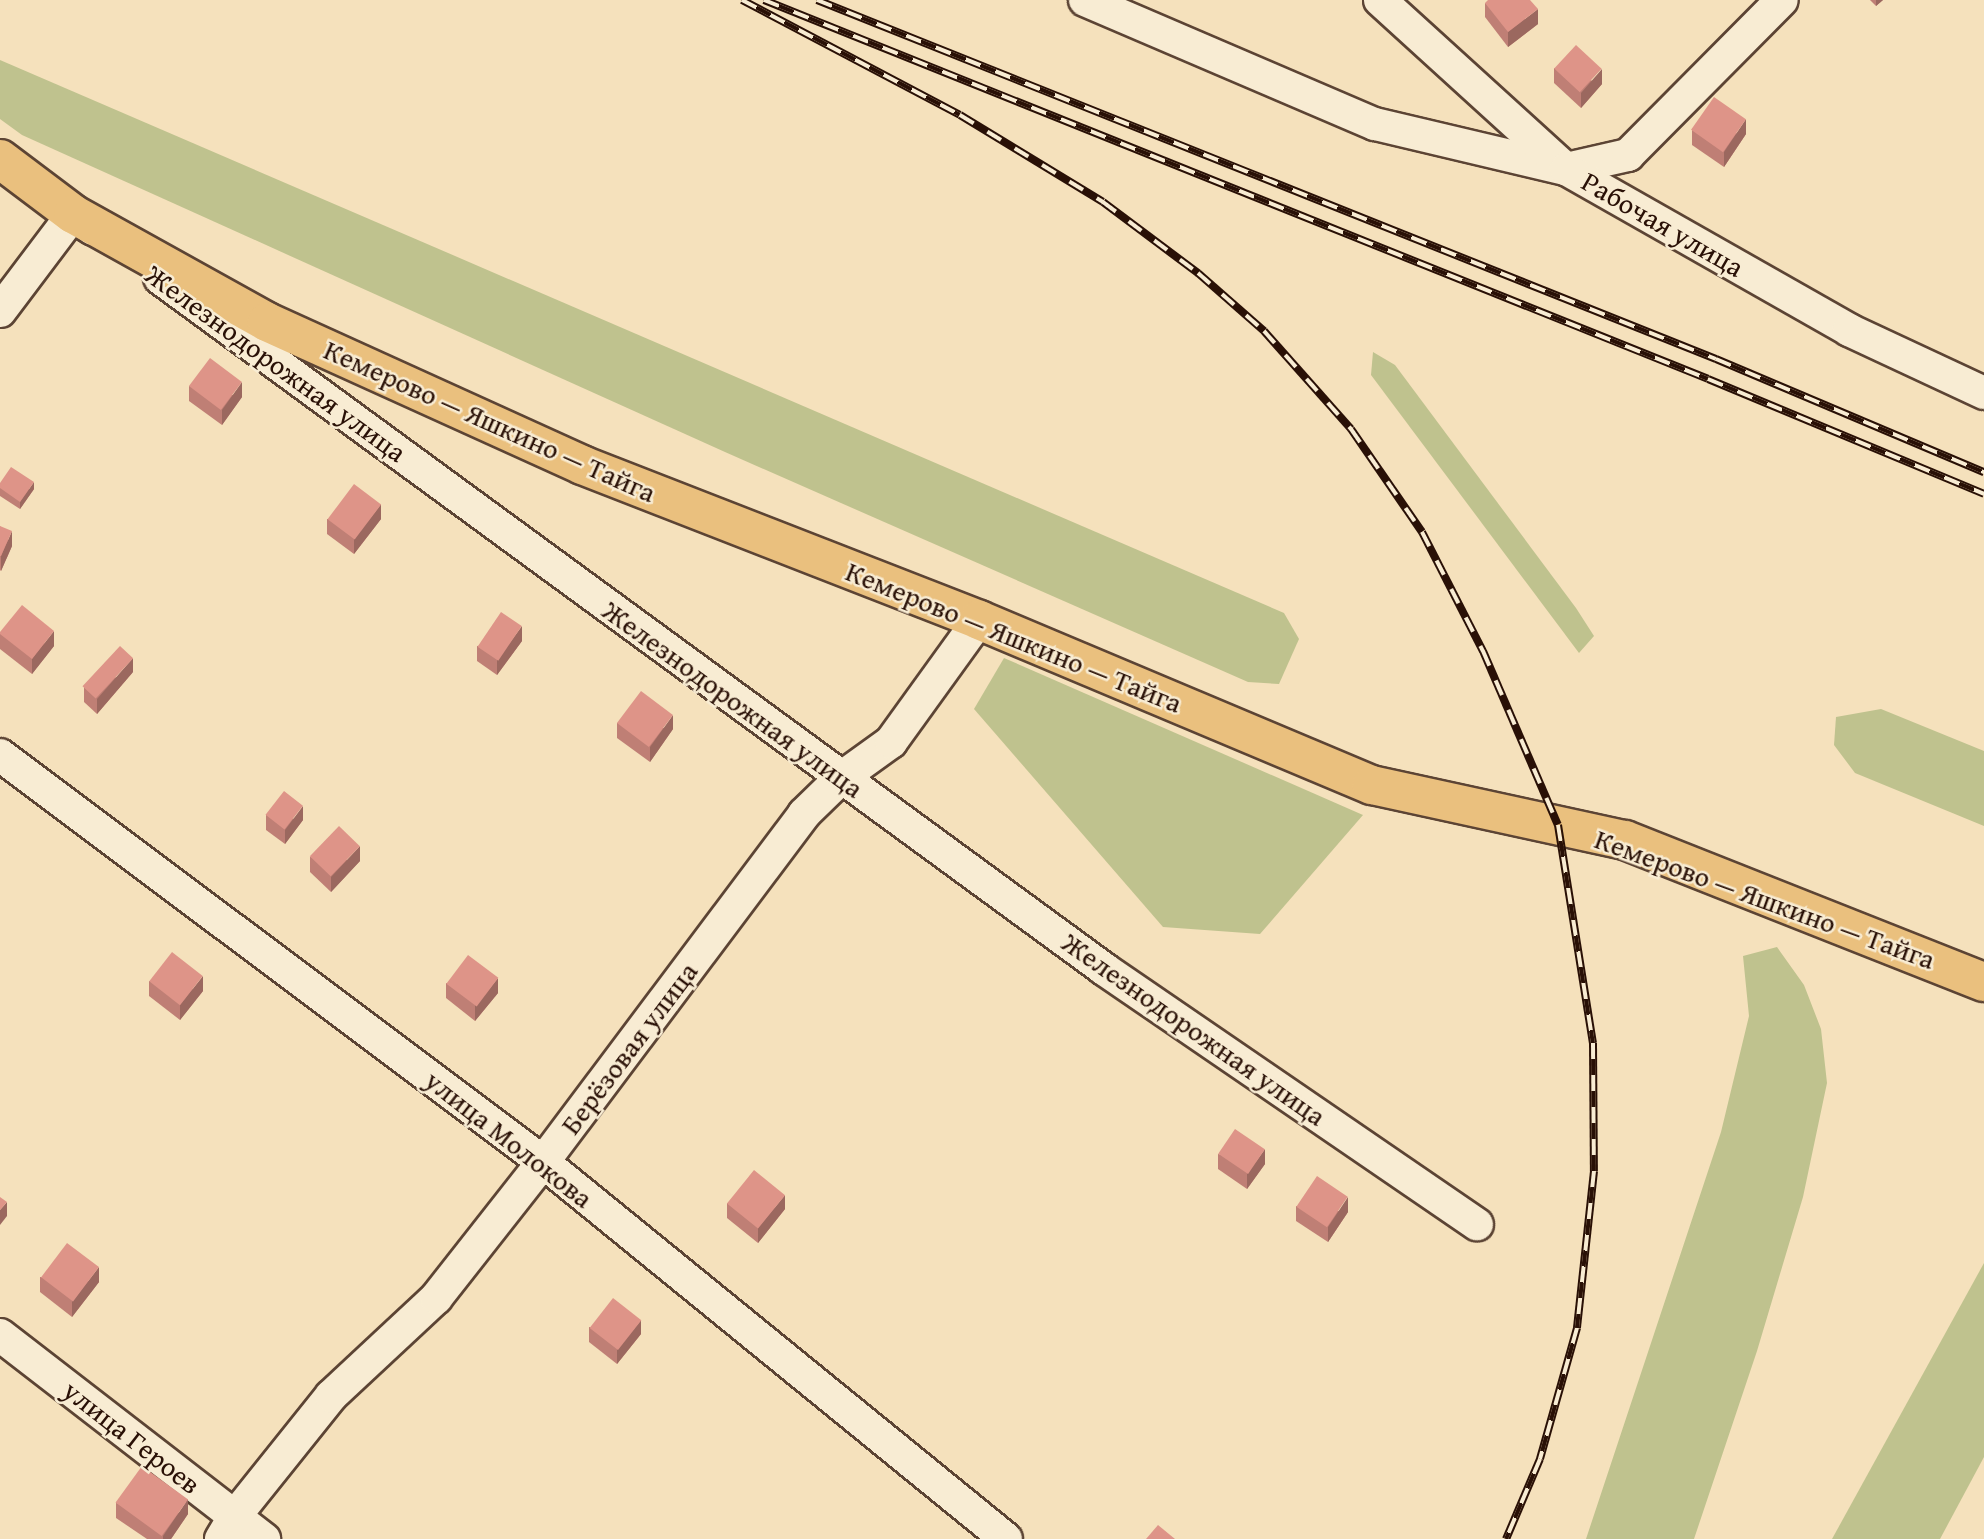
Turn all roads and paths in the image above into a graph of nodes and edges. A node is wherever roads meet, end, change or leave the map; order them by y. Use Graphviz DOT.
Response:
graph roads {
  1 [pos="1085,0"];
  2 [pos="1380,0"];
  3 [pos="1782,0"];
  4 [pos="0,159"];
  5 [pos="1566,169"];
  6 [pos="73,214"];
  7 [pos="0,311"];
  8 [pos="1984,393"];
  9 [pos="979,620"];
  10 [pos="0,755"];
  11 [pos="841,778"];
  12 [pos="1984,982"];
  13 [pos="543,1162"];
  14 [pos="1477,1224"];
  15 [pos="0,1335"];
  16 [pos="228,1528"];
  17 [pos="264,1539"];
  18 [pos="1006,1539"];
  1 -- 5 [label="street"];
  2 -- 5 [label="street, Рабочая улица"];
  3 -- 5 [label="street"];
  4 -- 6 [label="main road, Железнодорожная улица"];
  5 -- 8 [label="street, Рабочая улица"];
  6 -- 7 [label="street"];
  6 -- 9 [label="main road, Кемерово — Яшкино — Тайга"];
  6 -- 11 [label="street, Железнодорожная улица"];
  9 -- 11 [label="street, Берёзовая улица"];
  9 -- 12 [label="main road, Кемерово — Яшкино — Тайга"];
  10 -- 13 [label="street, улица Молокова"];
  11 -- 13 [label="street, Берёзовая улица"];
  11 -- 14 [label="street, Железнодорожная улица"];
  13 -- 16 [label="street, Берёзовая улица"];
  13 -- 18 [label="street, улица Молокова"];
  15 -- 16 [label="street, улица Героев"];
  16 -- 17 [label="street, улица Героев"];
}
